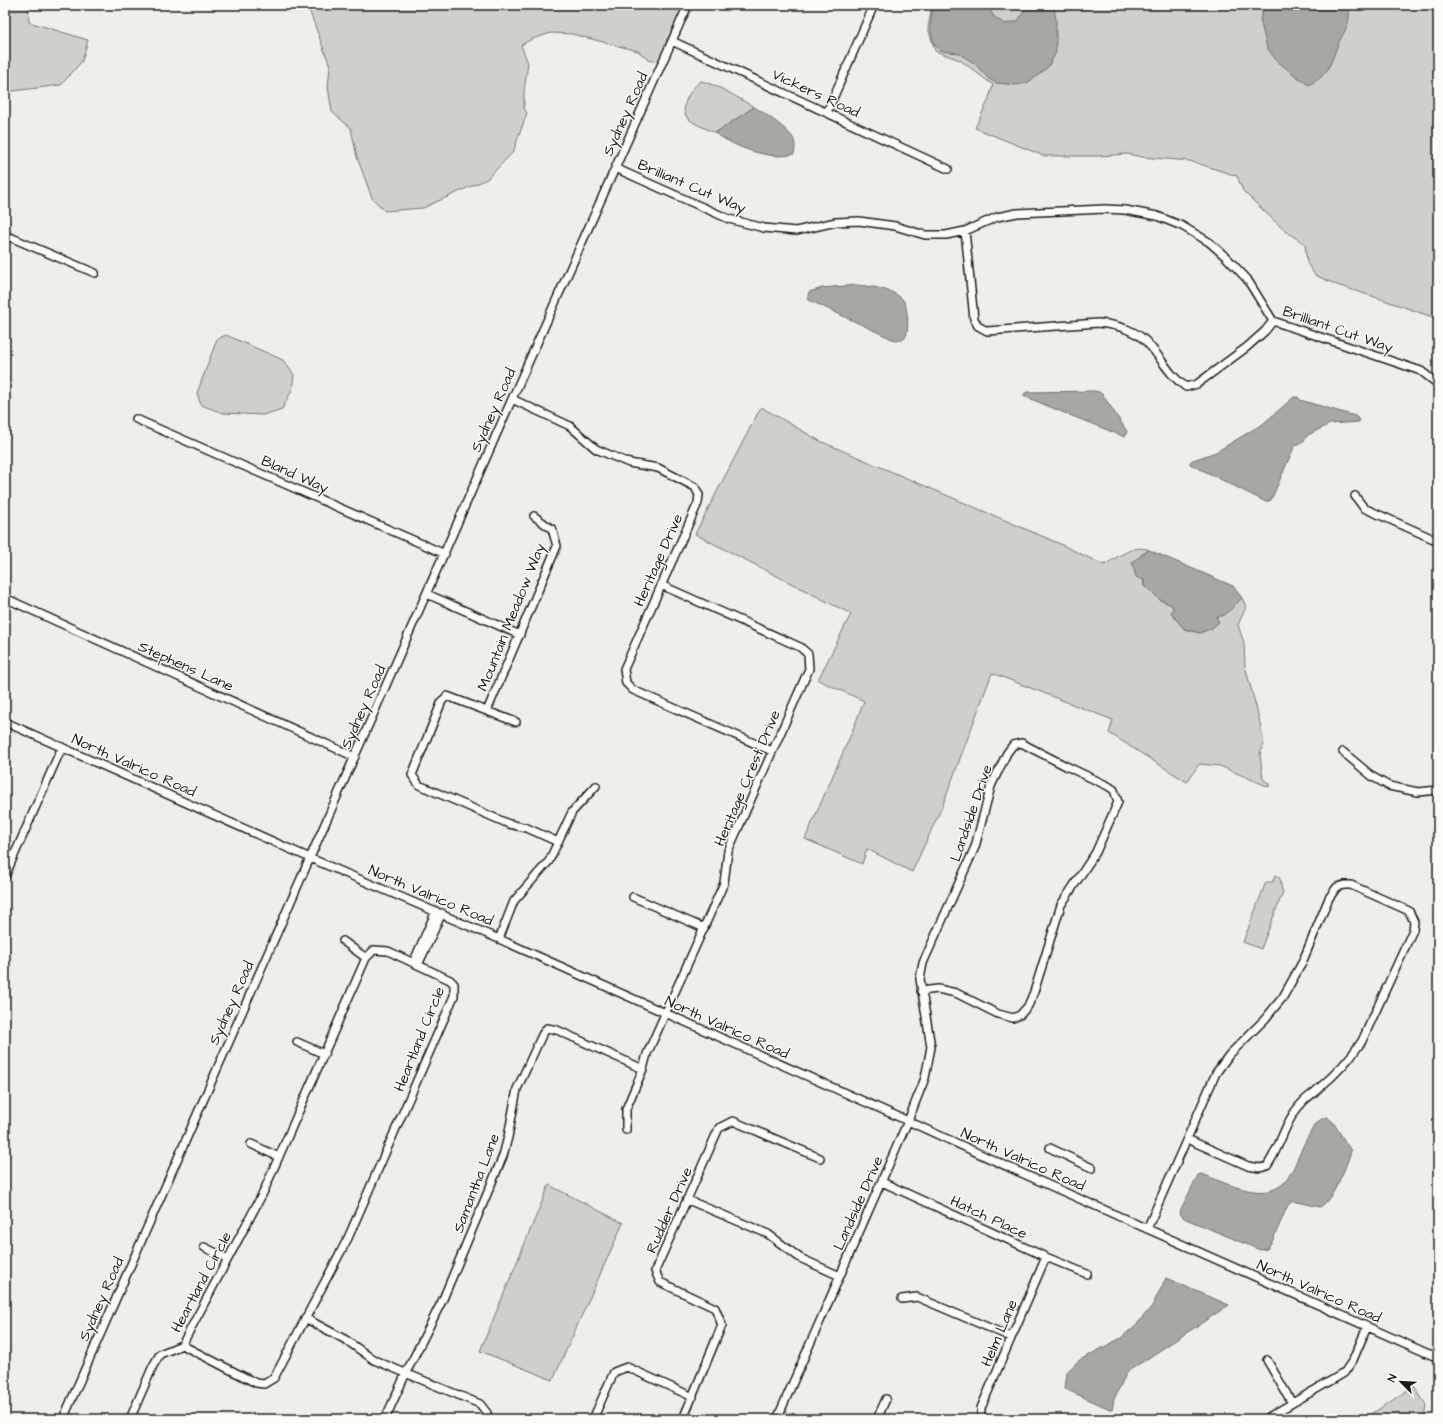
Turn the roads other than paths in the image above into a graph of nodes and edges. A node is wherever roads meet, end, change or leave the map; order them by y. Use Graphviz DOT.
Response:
graph roads {
  1 [pos="688,5"];
  2 [pos="874,5"];
  3 [pos="672,41"];
  4 [pos="827,112"];
  5 [pos="615,168"];
  6 [pos="948,169"];
  7 [pos="964,231"];
  8 [pos="5,235"];
  9 [pos="94,273"];
  10 [pos="1273,321"];
  11 [pos="1438,384"];
  12 [pos="512,399"];
  13 [pos="136,419"];
  14 [pos="1354,496"];
  15 [pos="534,516"];
  16 [pos="1438,533"];
  17 [pos="1436,541"];
  18 [pos="445,554"];
  19 [pos="661,585"];
  20 [pos="427,594"];
  21 [pos="5,598"];
  22 [pos="520,635"];
  23 [pos="487,711"];
  24 [pos="5,722"];
  25 [pos="516,722"];
  26 [pos="62,747"];
  27 [pos="772,751"];
  28 [pos="1343,752"];
  29 [pos="355,757"];
  30 [pos="596,786"];
  31 [pos="1438,790"];
  32 [pos="558,842"];
  33 [pos="310,858"];
  34 [pos="5,876"];
  35 [pos="633,896"];
  36 [pos="439,912"];
  37 [pos="704,928"];
  38 [pos="499,939"];
  39 [pos="343,941"];
  40 [pos="366,958"];
  41 [pos="416,964"];
  42 [pos="921,991"];
  43 [pos="665,1013"];
  44 [pos="297,1042"];
  45 [pos="324,1054"];
  46 [pos="643,1069"];
  47 [pos="908,1121"];
  48 [pos="626,1130"];
  49 [pos="1187,1139"];
  50 [pos="251,1144"];
  51 [pos="1050,1148"];
  52 [pos="279,1157"];
  53 [pos="820,1158"];
  54 [pos="1092,1168"];
  55 [pos="882,1182"];
  56 [pos="688,1200"];
  57 [pos="1147,1229"];
  58 [pos="204,1247"];
  59 [pos="1046,1257"];
  60 [pos="228,1259"];
  61 [pos="1087,1274"];
  62 [pos="840,1276"];
  63 [pos="902,1299"];
  64 [pos="305,1318"];
  65 [pos="1367,1327"];
  66 [pos="1011,1337"];
  67 [pos="182,1345"];
  68 [pos="1438,1358"];
  69 [pos="1267,1360"];
  70 [pos="406,1373"];
  71 [pos="693,1397"];
  72 [pos="886,1399"];
  73 [pos="1292,1403"];
  74 [pos="62,1419"];
  75 [pos="130,1419"];
  76 [pos="385,1419"];
  77 [pos="487,1419"];
  78 [pos="593,1419"];
  79 [pos="683,1419"];
  80 [pos="777,1419"];
  81 [pos="877,1419"];
  82 [pos="984,1419"];
  83 [pos="1265,1419"];
  1 -- 3 [label="street, Sydney Road"];
  2 -- 4 [label="street"];
  3 -- 4 [label="street, Vickers Road"];
  3 -- 5 [label="street, Sydney Road"];
  4 -- 6 [label="street, Vickers Road"];
  5 -- 7 [label="street, Brilliant Cut Way"];
  5 -- 12 [label="street, Sydney Road"];
  7 -- 10 [label="street, Brilliant Cut Way"];
  7 -- 10 [label="street"];
  8 -- 9 [label="street"];
  10 -- 11 [label="street, Brilliant Cut Way"];
  12 -- 18 [label="street, Sydney Road"];
  12 -- 19 [label="street, Heritage Drive"];
  13 -- 18 [label="street, Bland Way"];
  14 -- 17 [label="street"];
  15 -- 22 [label="street, Mountain Meadow Way"];
  16 -- 17 [label="street"];
  18 -- 20 [label="street, Sydney Road"];
  19 -- 27 [label="street, Heritage Drive"];
  19 -- 27 [label="street, Heritage Crest Drive"];
  20 -- 22 [label="street"];
  20 -- 29 [label="street, Sydney Road"];
  21 -- 29 [label="street, Stephens Lane"];
  22 -- 23 [label="street, Mountain Meadow Way"];
  23 -- 25 [label="street"];
  23 -- 32 [label="street"];
  24 -- 26 [label="street, North Valrico Road"];
  26 -- 33 [label="street, North Valrico Road"];
  26 -- 34 [label="street"];
  27 -- 37 [label="street, Heritage Crest Drive"];
  28 -- 31 [label="street"];
  29 -- 33 [label="street, Sydney Road"];
  30 -- 32 [label="street"];
  32 -- 38 [label="street"];
  33 -- 36 [label="street, North Valrico Road"];
  33 -- 74 [label="street, Sydney Road"];
  35 -- 37 [label="street"];
  36 -- 38 [label="street, North Valrico Road"];
  36 -- 41 [label="street"];
  37 -- 43 [label="street, Heritage Crest Drive"];
  38 -- 43 [label="street, North Valrico Road"];
  39 -- 40 [label="street"];
  40 -- 41 [label="street, Heartland Circle"];
  40 -- 45 [label="street, Heartland Circle"];
  41 -- 64 [label="street, Heartland Circle"];
  42 -- 42 [label="street, Landside Drive"];
  42 -- 47 [label="street, Landside Drive"];
  43 -- 46 [label="street, Heritage Crest Drive"];
  43 -- 47 [label="street, North Valrico Road"];
  44 -- 45 [label="street"];
  45 -- 52 [label="street, Heartland Circle"];
  46 -- 48 [label="street, Heritage Crest Drive"];
  46 -- 70 [label="street, Samantha Lane"];
  47 -- 55 [label="street, Landside Drive"];
  47 -- 57 [label="street, North Valrico Road"];
  49 -- 49 [label="street"];
  49 -- 57 [label="street"];
  50 -- 52 [label="street"];
  51 -- 54 [label="street"];
  52 -- 60 [label="street, Heartland Circle"];
  53 -- 56 [label="street, Rudder Drive"];
  55 -- 59 [label="street, Hatch Place"];
  55 -- 62 [label="street, Landside Drive"];
  56 -- 62 [label="street"];
  56 -- 71 [label="street, Rudder Drive"];
  57 -- 65 [label="street, North Valrico Road"];
  58 -- 60 [label="street"];
  59 -- 61 [label="street, Hatch Place"];
  59 -- 66 [label="street, Helm Lane"];
  60 -- 67 [label="street, Heartland Circle"];
  62 -- 80 [label="street, Landside Drive"];
  63 -- 66 [label="street"];
  64 -- 67 [label="street, Heartland Circle"];
  64 -- 70 [label="street"];
  65 -- 68 [label="street, North Valrico Road"];
  65 -- 73 [label="street"];
  66 -- 82 [label="street, Helm Lane"];
  67 -- 75 [label="street"];
  69 -- 73 [label="street"];
  70 -- 76 [label="street, Samantha Lane"];
  70 -- 77 [label="street"];
  71 -- 78 [label="street"];
  71 -- 79 [label="street, Rudder Drive"];
  72 -- 81 [label="street"];
  73 -- 83 [label="street"];
}
